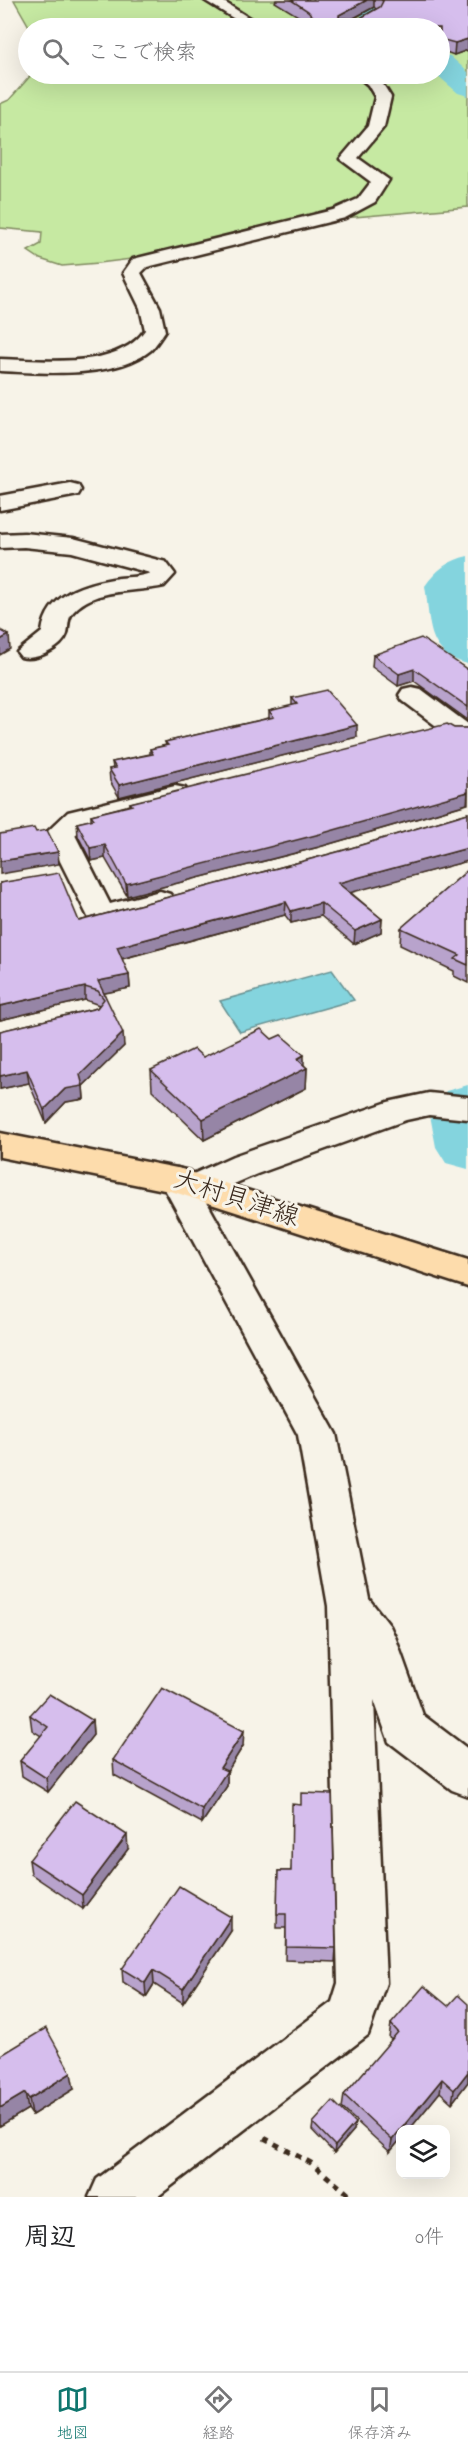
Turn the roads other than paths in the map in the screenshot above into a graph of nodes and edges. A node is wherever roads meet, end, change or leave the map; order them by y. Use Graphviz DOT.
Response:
graph roads {
  1 [pos="211,0"];
  2 [pos="241,18"];
  3 [pos="375,84"];
  4 [pos="0,365"];
  5 [pos="70,490"];
  6 [pos="0,503"];
  7 [pos="0,540"];
  8 [pos="30,652"];
  9 [pos="412,695"];
  10 [pos="459,730"];
  11 [pos="415,733"];
  12 [pos="206,786"];
  13 [pos="181,894"];
  14 [pos="468,1082"];
  15 [pos="447,1106"];
  16 [pos="1,1144"];
  17 [pos="186,1184"];
  18 [pos="468,1274"];
  19 [pos="349,1606"];
  20 [pos="468,1775"];
  21 [pos="186,2142"];
  22 [pos="91,2197"];
  23 [pos="115,2197"];
  1 -- 2 [label="street"];
  3 -- 4 [label="street"];
  5 -- 6 [label="street"];
  7 -- 8 [label="street"];
  9 -- 10 [label="street"];
  10 -- 11 [label="street"];
  12 -- 13 [label="street"];
  14 -- 15 [label="street"];
  15 -- 17 [label="street"];
  16 -- 17 [label="main road, 大村貝津線"];
  17 -- 18 [label="main road, 大村貝津線"];
  17 -- 19 [label="street"];
  19 -- 20 [label="street"];
  19 -- 21 [label="street"];
  21 -- 22 [label="street"];
  21 -- 23 [label="street"];
}
